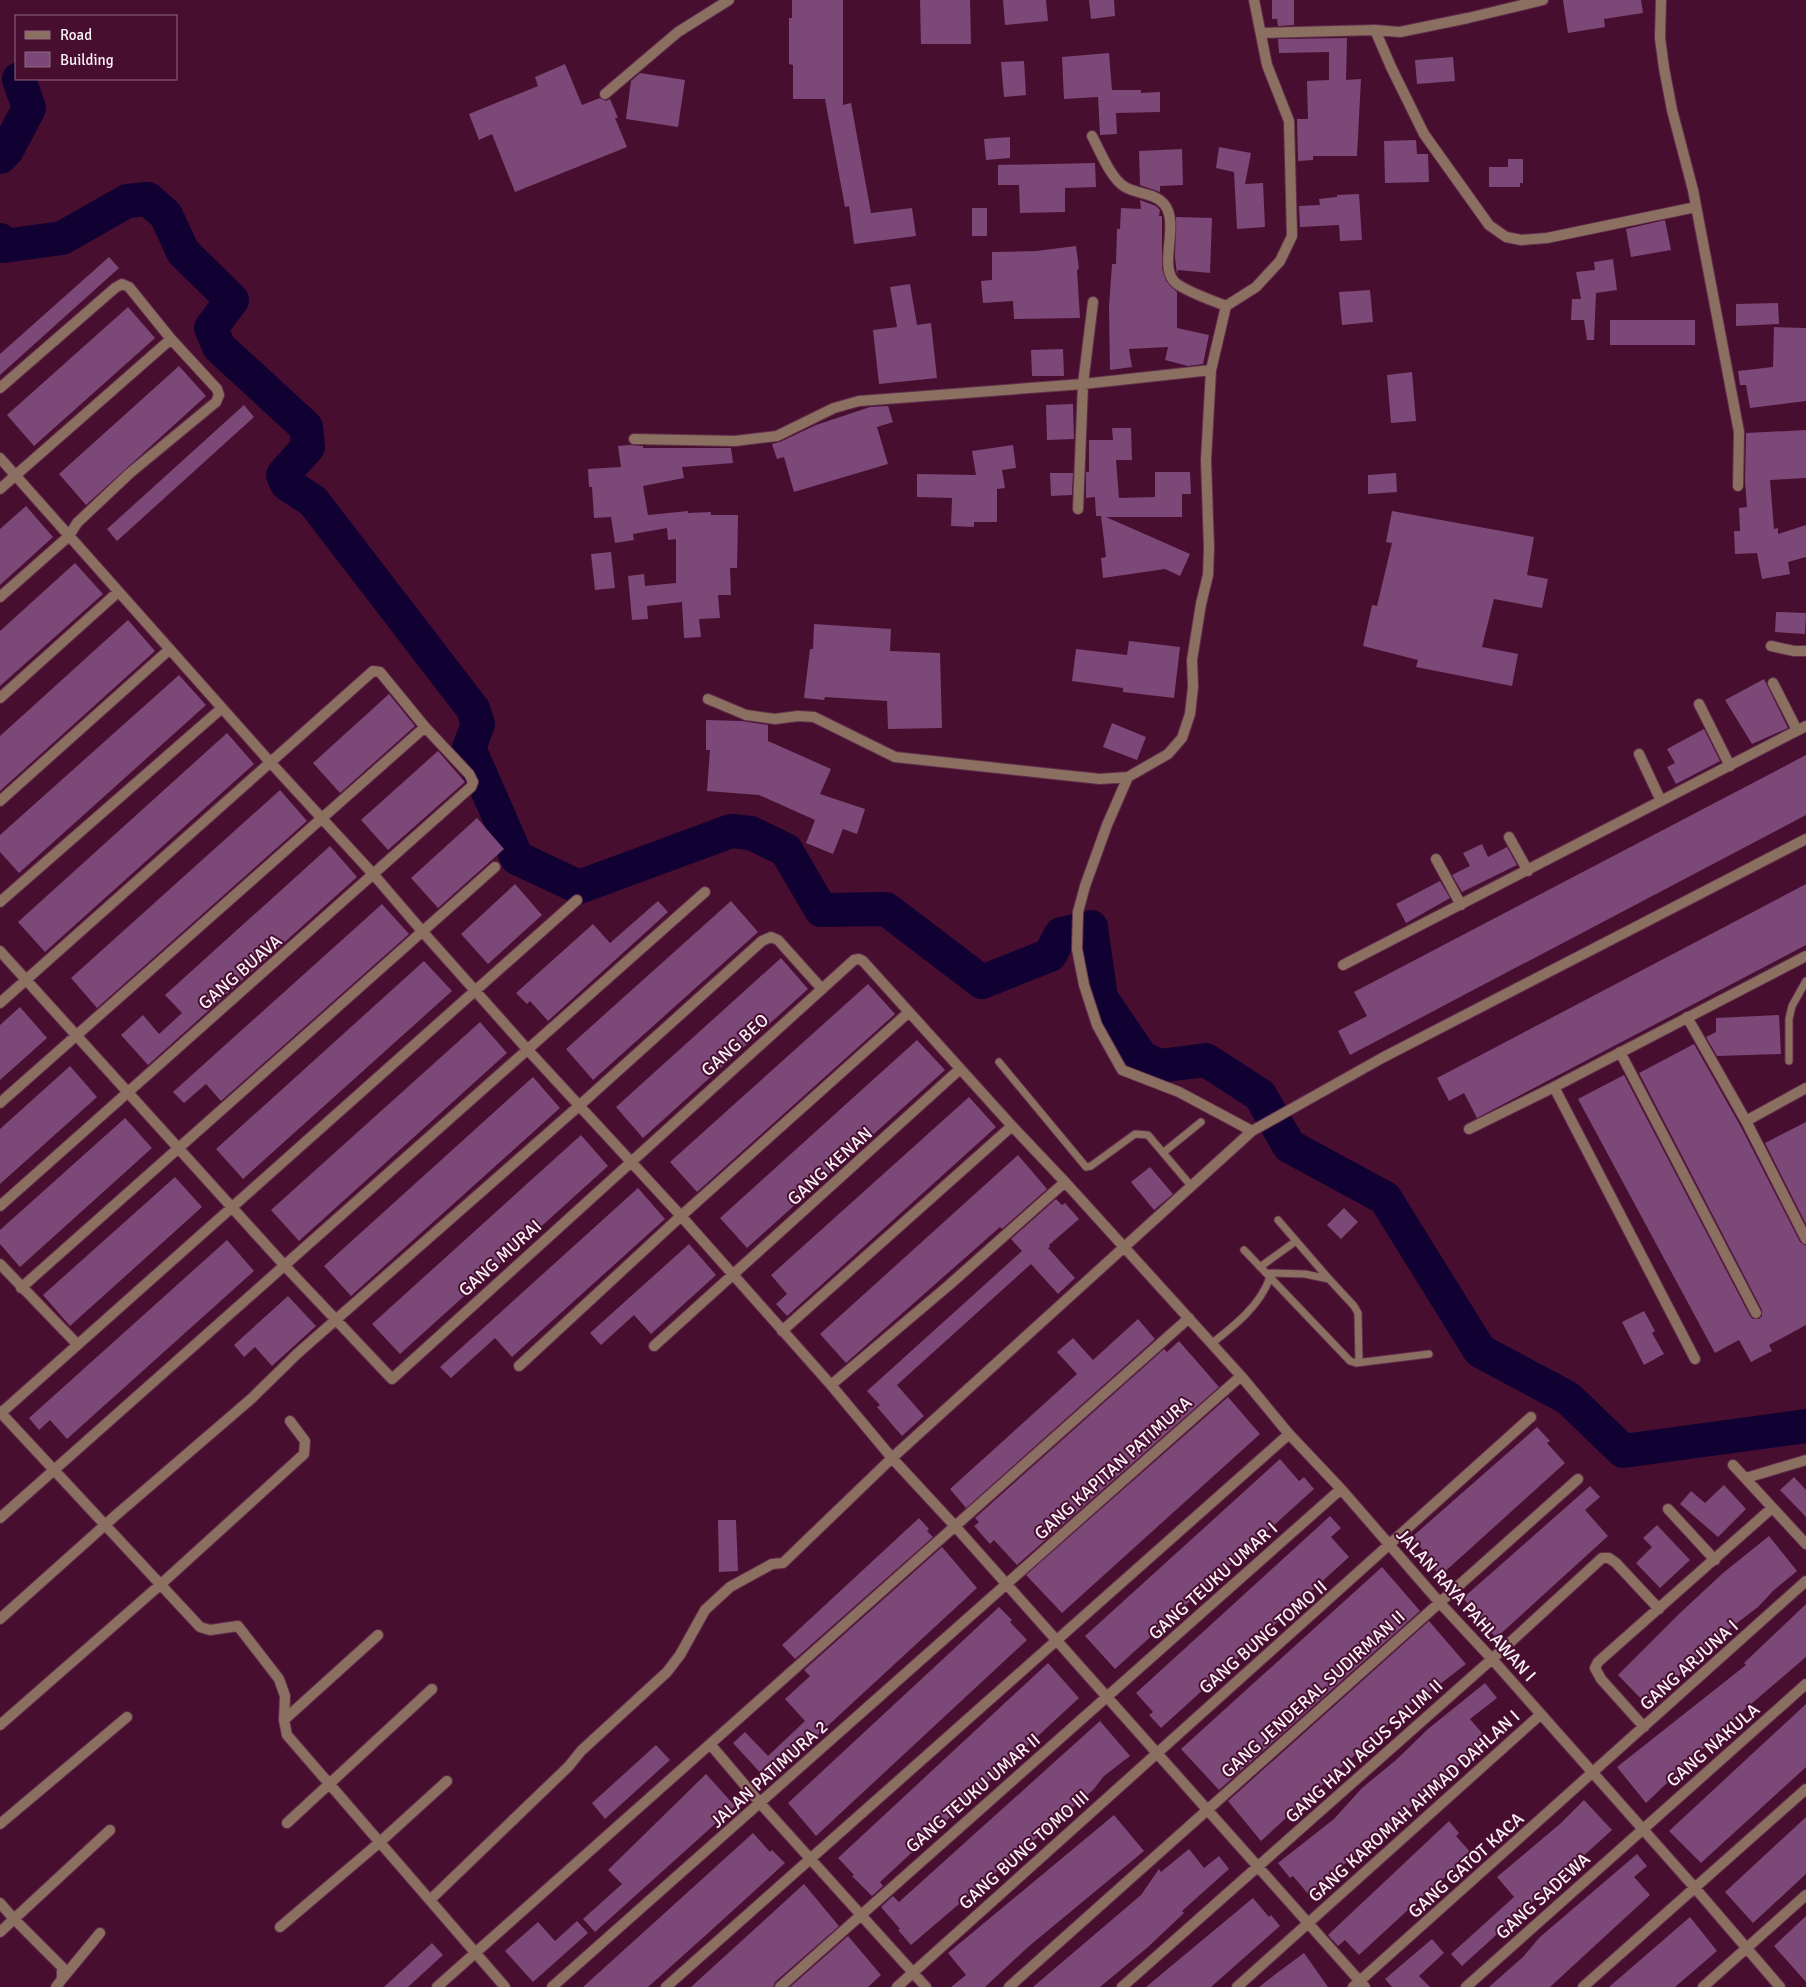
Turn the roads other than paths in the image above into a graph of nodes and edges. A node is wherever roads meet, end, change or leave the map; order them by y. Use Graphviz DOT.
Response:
graph roads {
  1 [pos="729,0"];
  2 [pos="1254,0"];
  3 [pos="1543,0"];
  4 [pos="1661,0"];
  5 [pos="1375,30"];
  6 [pos="1260,32"];
  7 [pos="605,94"];
  8 [pos="1092,136"];
  9 [pos="1696,207"];
  10 [pos="1093,302"];
  11 [pos="1226,306"];
  12 [pos="171,339"];
  13 [pos="1211,370"];
  14 [pos="1083,384"];
  15 [pos="0,388"];
  16 [pos="634,438"];
  17 [pos="0,458"];
  18 [pos="15,475"];
  19 [pos="1738,486"];
  20 [pos="0,489"];
  21 [pos="1078,509"];
  22 [pos="70,536"];
  23 [pos="118,592"];
  24 [pos="0,598"];
  25 [pos="1771,646"];
  26 [pos="170,649"];
  27 [pos="1806,650"];
  28 [pos="1773,683"];
  29 [pos="0,698"];
  30 [pos="708,699"];
  31 [pos="1699,704"];
  32 [pos="222,708"];
  33 [pos="425,727"];
  34 [pos="1802,728"];
  35 [pos="1639,754"];
  36 [pos="270,762"];
  37 [pos="1730,766"];
  38 [pos="1128,777"];
  39 [pos="0,801"];
  40 [pos="1662,802"];
  41 [pos="323,817"];
  42 [pos="1509,837"];
  43 [pos="1806,839"];
  44 [pos="1436,859"];
  45 [pos="495,867"];
  46 [pos="1528,871"];
  47 [pos="374,874"];
  48 [pos="705,892"];
  49 [pos="577,900"];
  50 [pos="0,902"];
  51 [pos="1461,905"];
  52 [pos="422,931"];
  53 [pos="0,951"];
  54 [pos="1806,956"];
  55 [pos="864,961"];
  56 [pos="1343,965"];
  57 [pos="26,981"];
  58 [pos="1806,981"];
  59 [pos="822,989"];
  60 [pos="476,992"];
  61 [pos="0,1003"];
  62 [pos="909,1012"];
  63 [pos="1687,1016"];
  64 [pos="77,1036"];
  65 [pos="527,1049"];
  66 [pos="1620,1052"];
  67 [pos="1789,1061"];
  68 [pos="999,1062"];
  69 [pos="960,1069"];
  70 [pos="1554,1087"];
  71 [pos="1806,1088"];
  72 [pos="127,1093"];
  73 [pos="0,1103"];
  74 [pos="580,1105"];
  75 [pos="1746,1121"];
  76 [pos="1201,1122"];
  77 [pos="1012,1126"];
  78 [pos="1256,1129"];
  79 [pos="1469,1129"];
  80 [pos="178,1149"];
  81 [pos="1164,1152"];
  82 [pos="631,1161"];
  83 [pos="1065,1182"];
  84 [pos="1192,1187"];
  85 [pos="0,1206"];
  86 [pos="232,1207"];
  87 [pos="682,1216"];
  88 [pos="1278,1220"];
  89 [pos="1806,1238"];
  90 [pos="1296,1240"];
  91 [pos="1125,1248"];
  92 [pos="1244,1250"];
  93 [pos="0,1264"];
  94 [pos="285,1266"];
  95 [pos="1260,1267"];
  96 [pos="1268,1275"];
  97 [pos="733,1276"];
  98 [pos="1329,1279"];
  99 [pos="22,1288"];
  100 [pos="1756,1313"];
  101 [pos="1188,1318"];
  102 [pos="336,1321"];
  103 [pos="782,1331"];
  104 [pos="77,1344"];
  105 [pos="1211,1344"];
  106 [pos="654,1346"];
  107 [pos="1430,1354"];
  108 [pos="1695,1359"];
  109 [pos="1360,1362"];
  110 [pos="520,1366"];
  111 [pos="1241,1376"];
  112 [pos="831,1385"];
  113 [pos="0,1412"];
  114 [pos="1531,1417"];
  115 [pos="290,1421"];
  116 [pos="1289,1434"];
  117 [pos="892,1458"];
  118 [pos="1806,1460"];
  119 [pos="1733,1465"];
  120 [pos="54,1470"];
  121 [pos="1746,1478"];
  122 [pos="1578,1479"];
  123 [pos="1341,1489"];
  124 [pos="1772,1508"];
  125 [pos="1668,1509"];
  126 [pos="0,1518"];
  127 [pos="105,1525"];
  128 [pos="954,1525"];
  129 [pos="1806,1544"];
  130 [pos="1390,1546"];
  131 [pos="1715,1560"];
  132 [pos="1806,1581"];
  133 [pos="1006,1584"];
  134 [pos="160,1586"];
  135 [pos="1440,1603"];
  136 [pos="1659,1609"];
  137 [pos="0,1619"];
  138 [pos="378,1635"];
  139 [pos="1056,1640"];
  140 [pos="1492,1659"];
  141 [pos="1806,1684"];
  142 [pos="432,1688"];
  143 [pos="1107,1697"];
  144 [pos="1541,1714"];
  145 [pos="127,1717"];
  146 [pos="284,1720"];
  147 [pos="0,1725"];
  148 [pos="1644,1726"];
  149 [pos="710,1744"];
  150 [pos="1156,1752"];
  151 [pos="1593,1773"];
  152 [pos="446,1781"];
  153 [pos="330,1785"];
  154 [pos="1806,1789"];
  155 [pos="760,1803"];
  156 [pos="1207,1809"];
  157 [pos="287,1823"];
  158 [pos="0,1824"];
  159 [pos="1642,1829"];
  160 [pos="110,1830"];
  161 [pos="380,1842"];
  162 [pos="812,1859"];
  163 [pos="1258,1867"];
  164 [pos="1695,1888"];
  165 [pos="1806,1895"];
  166 [pos="430,1900"];
  167 [pos="0,1903"];
  168 [pos="861,1914"];
  169 [pos="14,1919"];
  170 [pos="1308,1923"];
  171 [pos="280,1926"];
  172 [pos="0,1932"];
  173 [pos="100,1933"];
  174 [pos="1746,1949"];
  175 [pos="476,1954"];
  176 [pos="913,1972"];
  177 [pos="59,1983"];
  178 [pos="1359,1985"];
  179 [pos="437,1987"];
  180 [pos="505,1987"];
  181 [pos="552,1987"];
  182 [pos="666,1987"];
  183 [pos="780,1987"];
  184 [pos="896,1987"];
  185 [pos="926,1987"];
  186 [pos="1008,1987"];
  187 [pos="1122,1987"];
  188 [pos="1237,1987"];
  189 [pos="1466,1987"];
  190 [pos="1583,1987"];
  191 [pos="1703,1987"];
  192 [pos="1780,1987"];
  1 -- 7 [label="street"];
  2 -- 6 [label="street"];
  3 -- 5 [label="street"];
  4 -- 9 [label="street"];
  5 -- 6 [label="street"];
  5 -- 9 [label="street"];
  6 -- 11 [label="street"];
  8 -- 11 [label="street"];
  9 -- 19 [label="street"];
  10 -- 14 [label="street"];
  11 -- 13 [label="street"];
  12 -- 15 [label="street"];
  12 -- 18 [label="street"];
  12 -- 22 [label="street"];
  13 -- 14 [label="street"];
  13 -- 38 [label="street"];
  14 -- 16 [label="street"];
  14 -- 21 [label="street"];
  17 -- 18 [label="street"];
  18 -- 20 [label="street"];
  18 -- 22 [label="street"];
  22 -- 23 [label="street"];
  22 -- 24 [label="street"];
  23 -- 26 [label="street"];
  23 -- 29 [label="street"];
  25 -- 27 [label="street"];
  26 -- 32 [label="street"];
  26 -- 39 [label="street"];
  28 -- 34 [label="street"];
  30 -- 38 [label="street"];
  31 -- 37 [label="street"];
  32 -- 36 [label="street"];
  32 -- 50 [label="street"];
  33 -- 36 [label="street"];
  33 -- 41 [label="street"];
  33 -- 47 [label="street, GANG BUAVA"];
  34 -- 37 [label="street"];
  35 -- 40 [label="street"];
  36 -- 41 [label="street"];
  36 -- 57 [label="street"];
  37 -- 40 [label="street"];
  38 -- 78 [label="street"];
  40 -- 46 [label="street"];
  41 -- 47 [label="street"];
  41 -- 64 [label="street"];
  42 -- 46 [label="street"];
  43 -- 78 [label="street"];
  44 -- 51 [label="street"];
  45 -- 52 [label="street"];
  46 -- 51 [label="street"];
  47 -- 52 [label="street"];
  47 -- 72 [label="street, GANG BUAVA"];
  48 -- 65 [label="street"];
  49 -- 60 [label="street"];
  51 -- 56 [label="street"];
  52 -- 60 [label="street"];
  52 -- 80 [label="street"];
  53 -- 57 [label="street"];
  54 -- 63 [label="street"];
  55 -- 59 [label="street, GANG BEO"];
  55 -- 62 [label="street, JALAN RAYA PAHLAWAN I"];
  57 -- 61 [label="street"];
  57 -- 64 [label="street"];
  58 -- 67 [label="lane"];
  59 -- 74 [label="street"];
  59 -- 82 [label="street, GANG BEO"];
  60 -- 65 [label="street"];
  60 -- 86 [label="street"];
  62 -- 69 [label="street, JALAN RAYA PAHLAWAN I"];
  62 -- 87 [label="street"];
  63 -- 66 [label="street"];
  63 -- 75 [label="street"];
  64 -- 72 [label="street"];
  64 -- 73 [label="street"];
  65 -- 74 [label="street"];
  65 -- 94 [label="street"];
  66 -- 70 [label="street"];
  66 -- 100 [label="street"];
  68 -- 81 [label="lane"];
  69 -- 77 [label="street, JALAN RAYA PAHLAWAN I"];
  69 -- 97 [label="street, GANG KENAN"];
  70 -- 79 [label="street"];
  70 -- 108 [label="street"];
  71 -- 75 [label="street"];
  72 -- 80 [label="street"];
  72 -- 85 [label="street, GANG BUAVA"];
  74 -- 82 [label="street"];
  74 -- 102 [label="street"];
  75 -- 89 [label="street"];
  76 -- 81 [label="lane"];
  77 -- 83 [label="street, JALAN RAYA PAHLAWAN I"];
  77 -- 103 [label="street"];
  78 -- 84 [label="street"];
  80 -- 86 [label="street"];
  80 -- 99 [label="street"];
  81 -- 84 [label="lane"];
  82 -- 87 [label="street"];
  82 -- 102 [label="street, GANG MURAI"];
  83 -- 91 [label="street, JALAN RAYA PAHLAWAN I"];
  83 -- 112 [label="street"];
  84 -- 91 [label="street"];
  86 -- 94 [label="street"];
  86 -- 104 [label="street"];
  87 -- 97 [label="street"];
  87 -- 110 [label="street"];
  88 -- 90 [label="lane"];
  90 -- 95 [label="lane"];
  90 -- 98 [label="lane"];
  91 -- 101 [label="street, JALAN RAYA PAHLAWAN I"];
  91 -- 117 [label="street"];
  92 -- 95 [label="lane"];
  93 -- 99 [label="street"];
  94 -- 102 [label="street"];
  94 -- 120 [label="street"];
  95 -- 96 [label="lane"];
  96 -- 98 [label="lane"];
  96 -- 105 [label="lane"];
  96 -- 109 [label="lane"];
  97 -- 103 [label="street"];
  97 -- 106 [label="street, GANG KENAN"];
  98 -- 109 [label="lane"];
  99 -- 104 [label="street"];
  101 -- 105 [label="street, JALAN RAYA PAHLAWAN I"];
  101 -- 128 [label="street"];
  102 -- 127 [label="street"];
  103 -- 112 [label="street"];
  104 -- 113 [label="street"];
  105 -- 111 [label="street, JALAN RAYA PAHLAWAN I"];
  107 -- 109 [label="lane"];
  111 -- 116 [label="street, JALAN RAYA PAHLAWAN I"];
  111 -- 133 [label="street, GANG KAPITAN PATIMURA"];
  112 -- 117 [label="street"];
  113 -- 120 [label="street"];
  114 -- 130 [label="street, GANG BUNG TOMO II"];
  115 -- 134 [label="street"];
  116 -- 123 [label="street, JALAN RAYA PAHLAWAN I"];
  116 -- 139 [label="street"];
  117 -- 128 [label="street"];
  117 -- 166 [label="street"];
  118 -- 121 [label="street"];
  119 -- 121 [label="street"];
  120 -- 126 [label="street"];
  120 -- 127 [label="street"];
  121 -- 124 [label="street"];
  122 -- 135 [label="street, GANG JENDERAL SUDIRMAN II"];
  123 -- 130 [label="street, JALAN RAYA PAHLAWAN I"];
  123 -- 143 [label="street, GANG TEUKU UMAR I"];
  124 -- 129 [label="street"];
  124 -- 131 [label="street"];
  125 -- 131 [label="street"];
  127 -- 134 [label="street"];
  127 -- 137 [label="street"];
  128 -- 133 [label="street"];
  128 -- 149 [label="street"];
  130 -- 135 [label="street, JALAN RAYA PAHLAWAN I"];
  130 -- 150 [label="street, GANG BUNG TOMO II"];
  131 -- 136 [label="street"];
  132 -- 148 [label="street, GANG ARJUNA I"];
  133 -- 139 [label="street"];
  133 -- 155 [label="street, JALAN PATIMURA 2"];
  134 -- 146 [label="street"];
  134 -- 147 [label="street"];
  135 -- 140 [label="street, JALAN RAYA PAHLAWAN I"];
  135 -- 156 [label="street, GANG JENDERAL SUDIRMAN II"];
  136 -- 140 [label="street, GANG HAJI AGUS SALIM II"];
  136 -- 148 [label="street"];
  138 -- 146 [label="street"];
  139 -- 143 [label="street"];
  139 -- 162 [label="street"];
  140 -- 144 [label="street, JALAN RAYA PAHLAWAN I"];
  140 -- 163 [label="street, GANG HAJI AGUS SALIM II"];
  141 -- 159 [label="street, GANG NAKULA"];
  142 -- 153 [label="street"];
  143 -- 150 [label="street"];
  143 -- 168 [label="street, GANG TEUKU UMAR II"];
  144 -- 151 [label="street, JALAN RAYA PAHLAWAN I"];
  144 -- 170 [label="street, GANG KAROMAH AHMAD DAHLAN I"];
  145 -- 158 [label="street"];
  146 -- 153 [label="street"];
  148 -- 151 [label="street, GANG ARJUNA I"];
  149 -- 155 [label="street"];
  149 -- 175 [label="street"];
  150 -- 156 [label="street"];
  150 -- 176 [label="street, GANG BUNG TOMO III"];
  151 -- 159 [label="street, JALAN RAYA PAHLAWAN I"];
  151 -- 178 [label="street, GANG GATOT KACA"];
  152 -- 161 [label="street"];
  153 -- 157 [label="street"];
  153 -- 161 [label="street"];
  154 -- 164 [label="street"];
  155 -- 162 [label="street"];
  155 -- 181 [label="street, JALAN PATIMURA 2"];
  156 -- 163 [label="street"];
  156 -- 186 [label="street, GANG JENDERAL SUDIRMAN II"];
  159 -- 164 [label="street, JALAN RAYA PAHLAWAN I"];
  159 -- 189 [label="street, GANG SADEWA"];
  160 -- 169 [label="street"];
  161 -- 166 [label="street"];
  161 -- 171 [label="street"];
  162 -- 168 [label="street"];
  162 -- 182 [label="street"];
  163 -- 170 [label="street"];
  163 -- 187 [label="street, GANG HAJI AGUS SALIM II"];
  164 -- 174 [label="street, JALAN RAYA PAHLAWAN I"];
  164 -- 190 [label="street"];
  165 -- 174 [label="street"];
  166 -- 175 [label="street"];
  167 -- 169 [label="street"];
  168 -- 176 [label="street"];
  168 -- 183 [label="street, GANG TEUKU UMAR II"];
  169 -- 172 [label="street"];
  169 -- 177 [label="street"];
  170 -- 178 [label="street"];
  170 -- 188 [label="street, GANG KAROMAH AHMAD DAHLAN I"];
  173 -- 177 [label="street"];
  174 -- 191 [label="street"];
  174 -- 192 [label="street, JALAN RAYA PAHLAWAN I"];
  175 -- 179 [label="street"];
  175 -- 180 [label="street"];
  176 -- 184 [label="street, GANG BUNG TOMO III"];
  176 -- 185 [label="street"];
}
